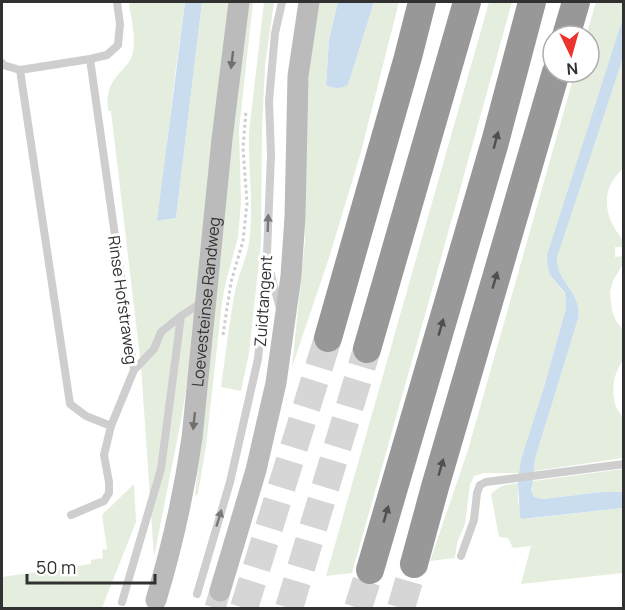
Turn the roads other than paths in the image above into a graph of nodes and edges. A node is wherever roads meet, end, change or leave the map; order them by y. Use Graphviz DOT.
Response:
graph roads {
  1 [pos="117,2"];
  2 [pos="239,2"];
  3 [pos="282,2"];
  4 [pos="309,2"];
  5 [pos="422,2"];
  6 [pos="467,2"];
  7 [pos="532,2"];
  8 [pos="576,2"];
  9 [pos="570,24"];
  10 [pos="90,59"];
  11 [pos="2,63"];
  12 [pos="20,70"];
  13 [pos="552,84"];
  14 [pos="267,257"];
  15 [pos="207,299"];
  16 [pos="181,316"];
  17 [pos="284,323"];
  18 [pos="328,338"];
  19 [pos="367,350"];
  20 [pos="134,370"];
  21 [pos="111,426"];
  22 [pos="624,464"];
  23 [pos="71,515"];
  24 [pos="461,556"];
  25 [pos="414,564"];
  26 [pos="369,570"];
  27 [pos="220,591"];
  28 [pos="197,594"];
  29 [pos="156,600"];
  30 [pos="122,603"];
  1 -- 10 [label="lane"];
  2 -- 15 [label="street, Loevesteinse Randweg, one-way"];
  14 -- 3 [label="lane, Zuidtangent, one-way"];
  4 -- 17 [label="street"];
  5 -- 18 [label="highway"];
  6 -- 19 [label="highway"];
  26 -- 7 [label="highway, one-way"];
  8 -- 9 [label="highway"];
  10 -- 12 [label="lane"];
  10 -- 20 [label="lane, Rinse Hofstraweg"];
  11 -- 12 [label="lane"];
  12 -- 21 [label="lane"];
  25 -- 13 [label="highway, one-way"];
  14 -- 17 [label="lane"];
  28 -- 14 [label="lane, Zuidtangent, one-way"];
  15 -- 16 [label="lane"];
  15 -- 29 [label="street, Loevesteinse Randweg, one-way"];
  16 -- 20 [label="lane"];
  16 -- 30 [label="lane"];
  17 -- 27 [label="street"];
  20 -- 21 [label="lane, Rinse Hofstraweg"];
  21 -- 23 [label="lane, Rinse Hofstraweg"];
  22 -- 24 [label="lane"];
}
